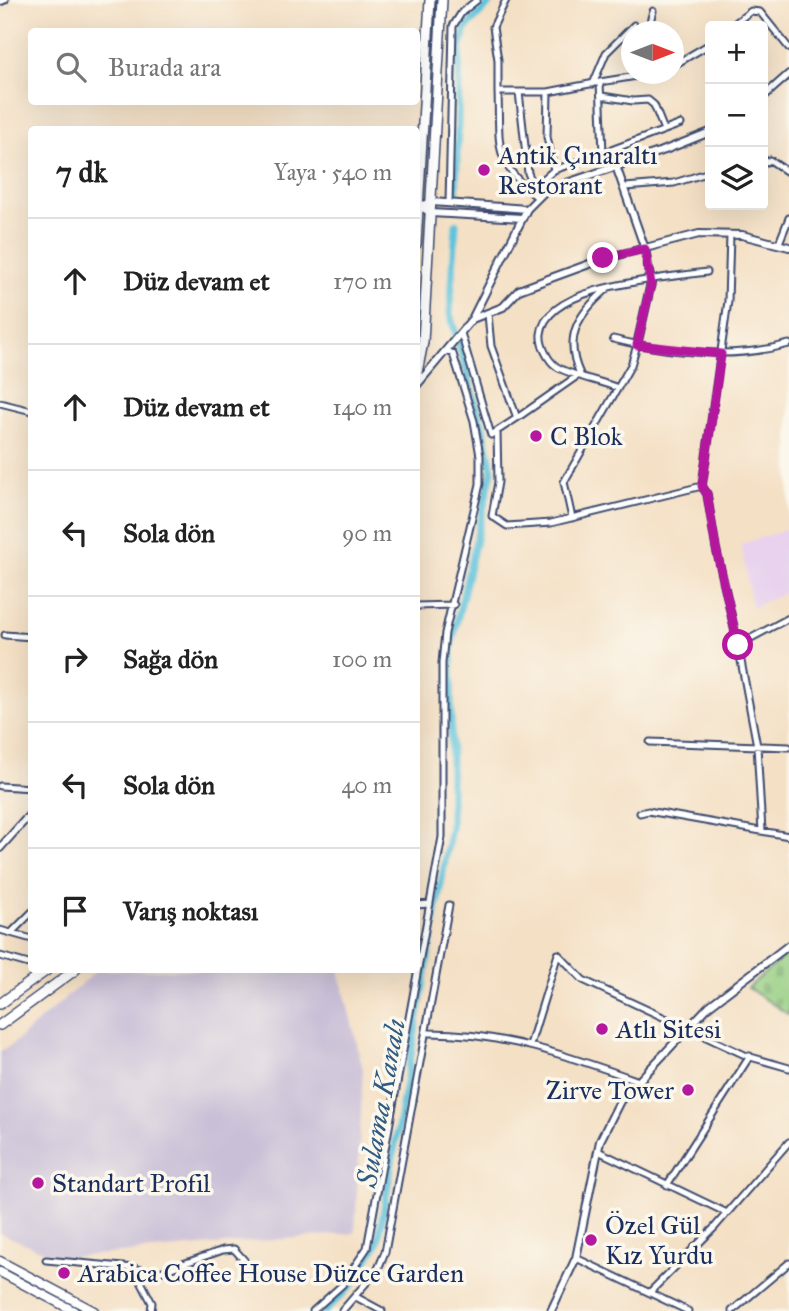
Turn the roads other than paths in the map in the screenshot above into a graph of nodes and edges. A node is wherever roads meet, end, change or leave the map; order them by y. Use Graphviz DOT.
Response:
graph roads {
  1 [pos="430,0"];
  2 [pos="442,0"];
  3 [pos="477,0"];
  4 [pos="506,0"];
  5 [pos="653,11"];
  6 [pos="651,21"];
  7 [pos="737,21"];
  8 [pos="767,21"];
  9 [pos="768,22"];
  10 [pos="621,38"];
  11 [pos="705,47"];
  12 [pos="789,48"];
  13 [pos="684,59"];
  14 [pos="789,74"];
  15 [pos="621,79"];
  16 [pos="600,82"];
  17 [pos="593,84"];
  18 [pos="498,92"];
  19 [pos="519,92"];
  20 [pos="548,92"];
  21 [pos="768,93"];
  22 [pos="603,96"];
  23 [pos="681,124"];
  24 [pos="664,130"];
  25 [pos="705,134"];
  26 [pos="603,153"];
  27 [pos="768,161"];
  28 [pos="616,166"];
  29 [pos="554,170"];
  30 [pos="789,173"];
  31 [pos="705,174"];
  32 [pos="420,187"];
  33 [pos="625,187"];
  34 [pos="532,189"];
  35 [pos="537,197"];
  36 [pos="449,203"];
  37 [pos="420,206"];
  38 [pos="432,207"];
  39 [pos="527,209"];
  40 [pos="522,218"];
  41 [pos="789,218"];
  42 [pos="730,235"];
  43 [pos="779,243"];
  44 [pos="789,247"];
  45 [pos="645,249"];
  46 [pos="707,272"];
  47 [pos="650,281"];
  48 [pos="608,288"];
  49 [pos="488,314"];
  50 [pos="472,319"];
  51 [pos="461,333"];
  52 [pos="613,339"];
  53 [pos="789,344"];
  54 [pos="637,345"];
  55 [pos="447,349"];
  56 [pos="721,354"];
  57 [pos="420,357"];
  58 [pos="580,374"];
  59 [pos="420,381"];
  60 [pos="618,388"];
  61 [pos="0,403"];
  62 [pos="28,410"];
  63 [pos="517,418"];
  64 [pos="497,431"];
  65 [pos="702,486"];
  66 [pos="572,518"];
  67 [pos="454,605"];
  68 [pos="420,606"];
  69 [pos="789,618"];
  70 [pos="5,635"];
  71 [pos="28,637"];
  72 [pos="738,645"];
  73 [pos="650,742"];
  74 [pos="757,746"];
  75 [pos="789,747"];
  76 [pos="0,786"];
  77 [pos="28,788"];
  78 [pos="640,813"];
  79 [pos="28,816"];
  80 [pos="762,831"];
  81 [pos="789,836"];
  82 [pos="0,848"];
  83 [pos="430,904"];
  84 [pos="420,905"];
  85 [pos="449,905"];
  86 [pos="28,916"];
  87 [pos="0,930"];
  88 [pos="11,933"];
  89 [pos="28,938"];
  90 [pos="789,945"];
  91 [pos="0,956"];
  92 [pos="420,959"];
  93 [pos="28,964"];
  94 [pos="42,973"];
  95 [pos="71,973"];
  96 [pos="417,973"];
  97 [pos="0,1004"];
  98 [pos="0,1025"];
  99 [pos="687,1030"];
  100 [pos="426,1033"];
  101 [pos="530,1045"];
  102 [pos="750,1056"];
  103 [pos="789,1068"];
  104 [pos="639,1081"];
  105 [pos="789,1142"];
  106 [pos="597,1152"];
  107 [pos="667,1185"];
  108 [pos="727,1213"];
  109 [pos="576,1258"];
  110 [pos="46,1260"];
  111 [pos="0,1261"];
  112 [pos="244,1261"];
  113 [pos="789,1263"];
  114 [pos="134,1268"];
  115 [pos="0,1272"];
  116 [pos="650,1292"];
  117 [pos="356,1297"];
  118 [pos="74,1311"];
  119 [pos="94,1311"];
  120 [pos="151,1311"];
  121 [pos="313,1311"];
  122 [pos="342,1311"];
  123 [pos="382,1311"];
  124 [pos="551,1311"];
  125 [pos="688,1311"];
  126 [pos="732,1311"];
  1 -- 32 [label="highway"];
  2 -- 38 [label="highway"];
  3 -- 36 [label="street"];
  4 -- 18 [label="street"];
  5 -- 6 [label="street"];
  7 -- 8 [label="street"];
  9 -- 12 [label="street"];
  10 -- 17 [label="street"];
  11 -- 13 [label="street"];
  14 -- 21 [label="street"];
  15 -- 16 [label="street"];
  16 -- 17 [label="street"];
  16 -- 22 [label="street"];
  17 -- 20 [label="street"];
  18 -- 19 [label="street"];
  18 -- 34 [label="street"];
  19 -- 20 [label="street"];
  19 -- 34 [label="street"];
  20 -- 29 [label="street"];
  22 -- 24 [label="street"];
  22 -- 26 [label="street"];
  23 -- 24 [label="street"];
  24 -- 26 [label="street"];
  25 -- 28 [label="street"];
  26 -- 29 [label="street"];
  27 -- 30 [label="street"];
  28 -- 33 [label="street"];
  28 -- 35 [label="street"];
  29 -- 34 [label="street"];
  31 -- 33 [label="street"];
  33 -- 45 [label="street"];
  34 -- 35 [label="street"];
  35 -- 39 [label="street"];
  36 -- 38 [label="street"];
  36 -- 39 [label="street"];
  37 -- 38 [label="street"];
  38 -- 40 [label="street"];
  38 -- 57 [label="highway"];
  39 -- 40 [label="street"];
  40 -- 50 [label="street"];
  41 -- 43 [label="street"];
  42 -- 43 [label="street"];
  42 -- 45 [label="street"];
  42 -- 56 [label="street"];
  43 -- 44 [label="street"];
  45 -- 47 [label="street"];
  45 -- 49 [label="street"];
  46 -- 47 [label="street"];
  47 -- 48 [label="street"];
  47 -- 54 [label="street"];
  48 -- 58 [label="street"];
  48 -- 58 [label="street"];
  49 -- 50 [label="street"];
  49 -- 63 [label="street"];
  50 -- 51 [label="street"];
  51 -- 55 [label="street"];
  51 -- 64 [label="street"];
  52 -- 54 [label="street"];
  53 -- 56 [label="street"];
  54 -- 56 [label="street"];
  54 -- 60 [label="street"];
  55 -- 59 [label="street"];
  55 -- 67 [label="street"];
  56 -- 65 [label="street"];
  58 -- 60 [label="street"];
  58 -- 63 [label="street"];
  60 -- 66 [label="street"];
  61 -- 62 [label="street"];
  63 -- 64 [label="street"];
  64 -- 66 [label="street"];
  65 -- 66 [label="street"];
  65 -- 72 [label="street"];
  67 -- 68 [label="street"];
  67 -- 83 [label="street"];
  69 -- 72 [label="street"];
  70 -- 71 [label="street"];
  72 -- 74 [label="street"];
  73 -- 74 [label="street"];
  74 -- 75 [label="street"];
  74 -- 80 [label="street"];
  76 -- 77 [label="street"];
  78 -- 80 [label="street"];
  79 -- 82 [label="street"];
  80 -- 81 [label="street"];
  83 -- 84 [label="street"];
  83 -- 92 [label="street"];
  85 -- 100 [label="street"];
  86 -- 88 [label="street"];
  87 -- 88 [label="street"];
  88 -- 89 [label="street"];
  90 -- 99 [label="street"];
  91 -- 93 [label="street"];
  94 -- 97 [label="highway"];
  95 -- 98 [label="highway"];
  96 -- 121 [label="street"];
  99 -- 101 [label="street"];
  99 -- 102 [label="street"];
  99 -- 104 [label="street"];
  100 -- 101 [label="street"];
  100 -- 117 [label="street"];
  101 -- 104 [label="street"];
  102 -- 103 [label="street"];
  102 -- 107 [label="street"];
  104 -- 106 [label="street"];
  105 -- 108 [label="street"];
  106 -- 107 [label="street"];
  106 -- 109 [label="street"];
  107 -- 108 [label="street"];
  108 -- 116 [label="street"];
  109 -- 116 [label="street"];
  109 -- 124 [label="street"];
  110 -- 114 [label="street"];
  111 -- 119 [label="main road"];
  112 -- 114 [label="street"];
  113 -- 126 [label="street"];
  114 -- 120 [label="street"];
  115 -- 118 [label="main road"];
  116 -- 125 [label="street"];
  117 -- 122 [label="street"];
  117 -- 123 [label="street"];
}
